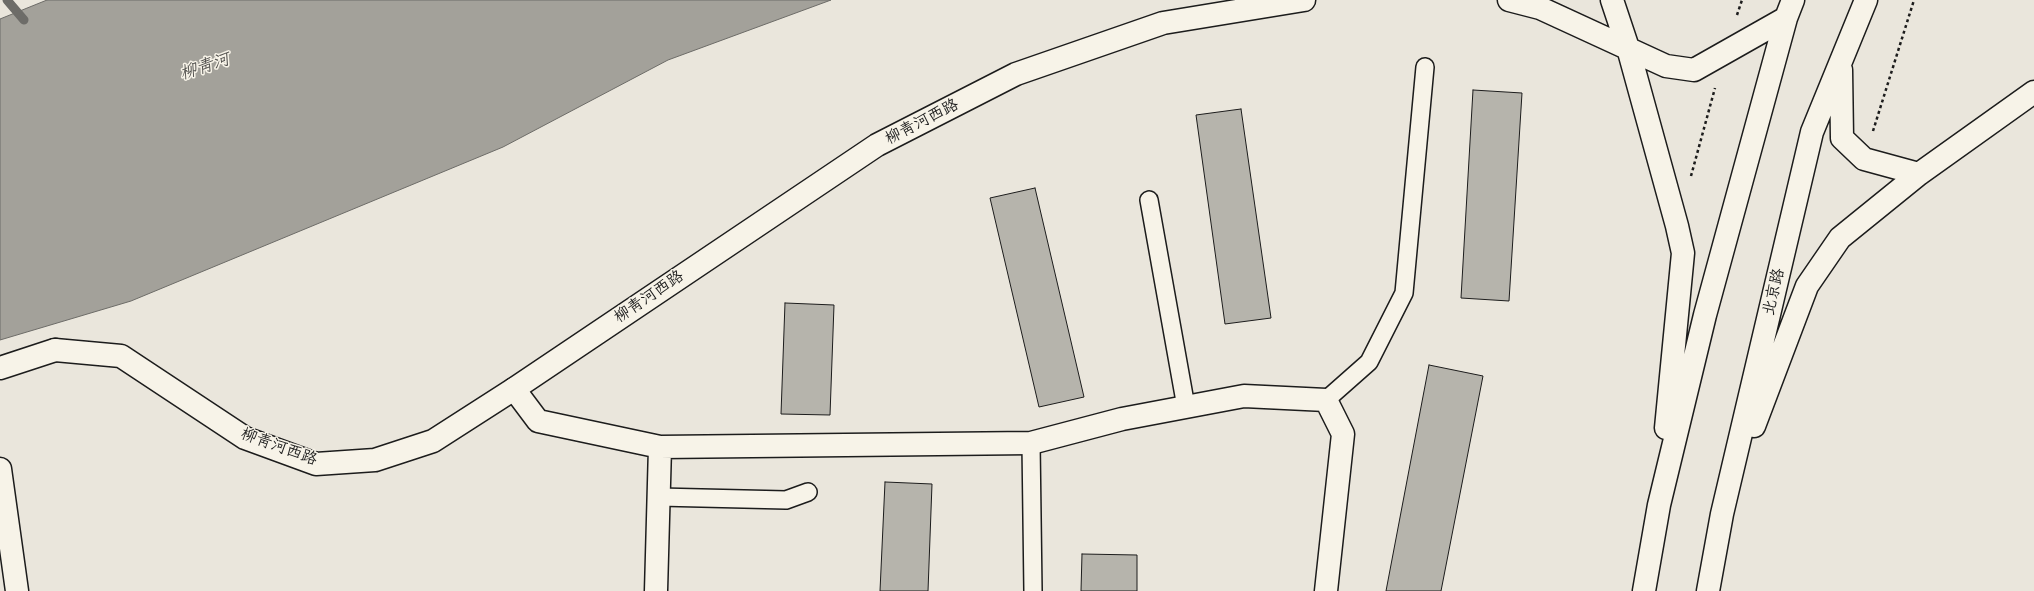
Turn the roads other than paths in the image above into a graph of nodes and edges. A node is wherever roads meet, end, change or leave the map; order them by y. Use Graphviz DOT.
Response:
graph roads {
  1 [pos="1304,0"];
  2 [pos="1509,0"];
  3 [pos="1612,0"];
  4 [pos="1866,0"];
  5 [pos="1790,9"];
  6 [pos="1628,48"];
  7 [pos="1840,60"];
  8 [pos="1425,67"];
  9 [pos="2034,92"];
  10 [pos="1919,174"];
  11 [pos="1149,200"];
  12 [pos="0,368"];
  13 [pos="514,389"];
  14 [pos="1326,400"];
  15 [pos="1186,407"];
  16 [pos="1031,443"];
  17 [pos="660,447"];
  18 [pos="0,469"];
  19 [pos="808,492"];
  20 [pos="659,496"];
  21 [pos="1659,505"];
  22 [pos="1722,514"];
  23 [pos="0,573"];
  24 [pos="3,591"];
  25 [pos="17,591"];
  26 [pos="656,591"];
  27 [pos="1033,591"];
  28 [pos="1326,591"];
  29 [pos="1644,591"];
  30 [pos="1708,591"];
  1 -- 13 [label="street, 柳青河西路"];
  2 -- 6 [label="street"];
  3 -- 6 [label="street"];
  4 -- 7 [label="street, 北京路"];
  5 -- 6 [label="street"];
  5 -- 21 [label="street"];
  6 -- 21 [label="street"];
  7 -- 10 [label="street"];
  7 -- 22 [label="street, 北京路"];
  8 -- 14 [label="lane"];
  9 -- 10 [label="street"];
  10 -- 22 [label="street"];
  11 -- 15 [label="lane"];
  12 -- 13 [label="street, 柳青河西路"];
  13 -- 17 [label="street"];
  14 -- 15 [label="street"];
  14 -- 28 [label="street"];
  15 -- 16 [label="street"];
  16 -- 17 [label="street"];
  16 -- 27 [label="lane"];
  17 -- 20 [label="street"];
  18 -- 25 [label="street"];
  19 -- 20 [label="lane"];
  20 -- 26 [label="street"];
  21 -- 29 [label="street"];
  22 -- 30 [label="street, 北京路"];
  23 -- 24 [label="street"];
}
